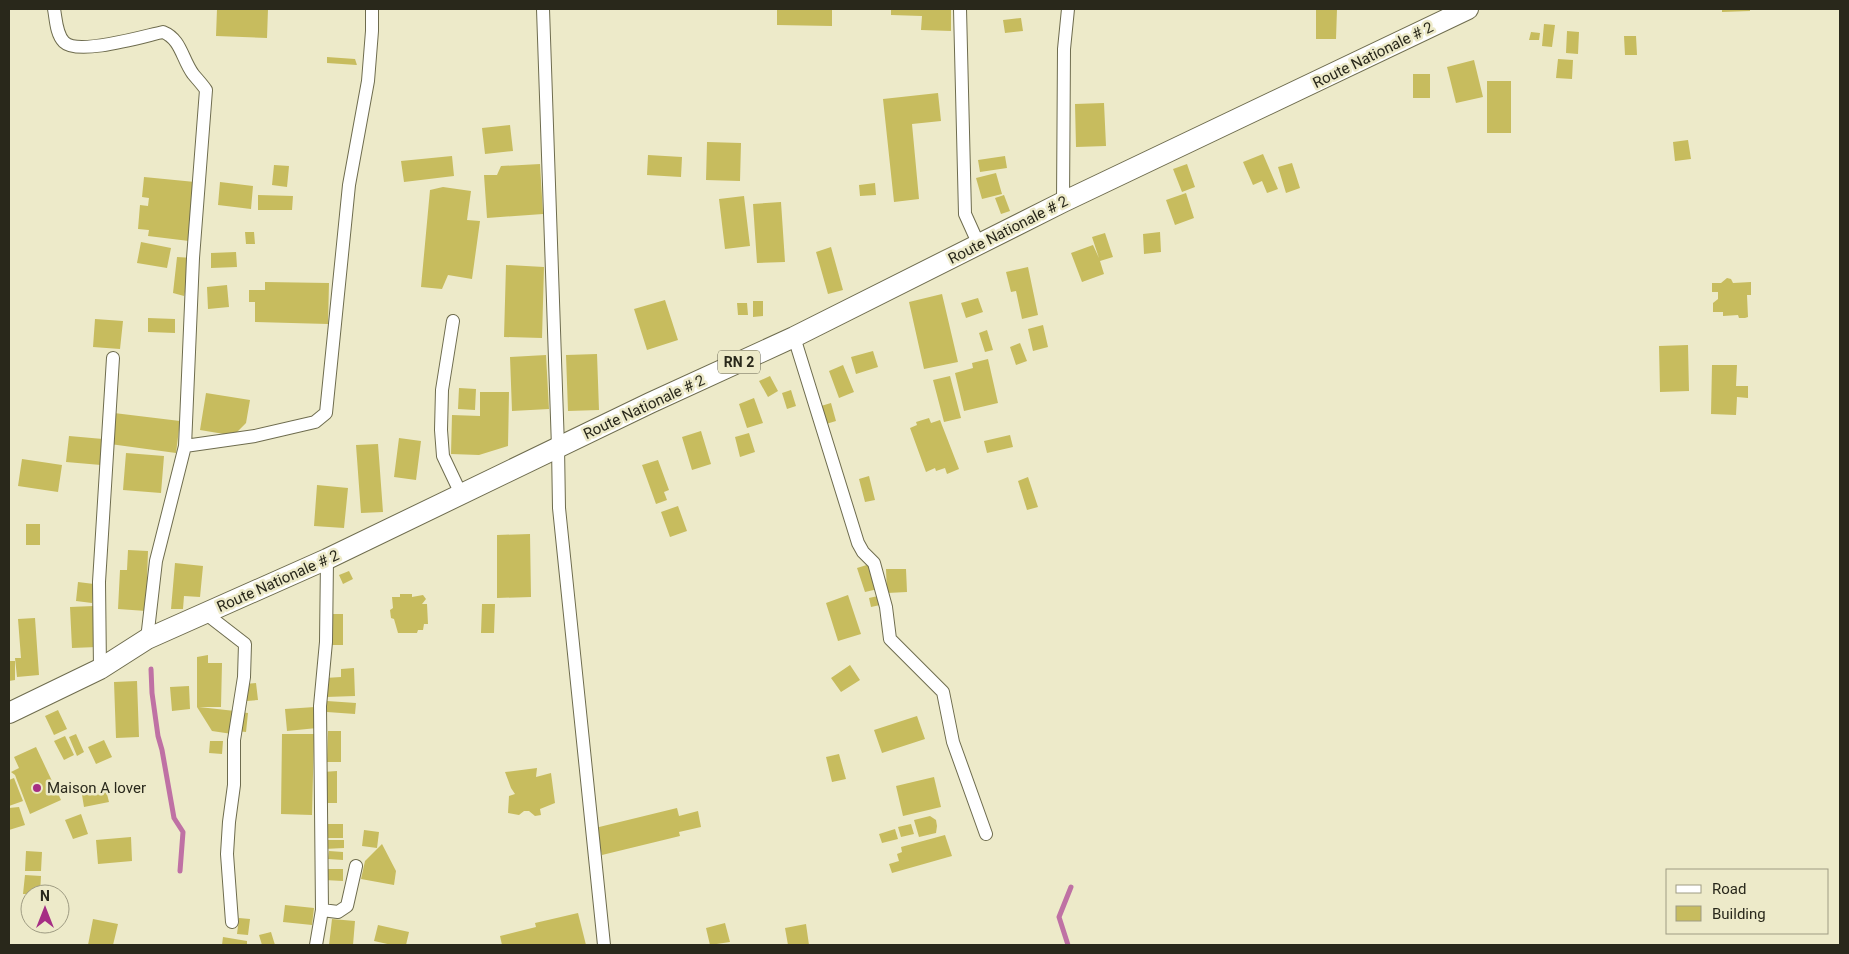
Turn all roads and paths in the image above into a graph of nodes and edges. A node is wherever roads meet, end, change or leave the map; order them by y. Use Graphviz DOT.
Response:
graph roads {
  1 [pos="54,9"];
  2 [pos="372,9"];
  3 [pos="543,9"];
  4 [pos="960,9"];
  5 [pos="1068,9"];
  6 [pos="1468,9"];
  7 [pos="1063,202"];
  8 [pos="979,245"];
  9 [pos="453,321"];
  10 [pos="794,337"];
  11 [pos="113,358"];
  12 [pos="185,446"];
  13 [pos="558,447"];
  14 [pos="461,494"];
  15 [pos="327,559"];
  16 [pos="205,613"];
  17 [pos="147,639"];
  18 [pos="100,669"];
  19 [pos="9,713"];
  20 [pos="986,834"];
  21 [pos="356,866"];
  22 [pos="322,910"];
  23 [pos="232,922"];
  24 [pos="316,945"];
  25 [pos="604,945"];
  1 -- 12 [label="street"];
  2 -- 12 [label="street"];
  3 -- 13 [label="street"];
  4 -- 8 [label="street"];
  5 -- 7 [label="street"];
  6 -- 7 [label="main road, Route Nationale # 2 / RN 2"];
  7 -- 8 [label="main road, Route Nationale # 2 / RN 2"];
  8 -- 10 [label="main road, Route Nationale # 2 / RN 2"];
  9 -- 14 [label="street"];
  10 -- 13 [label="main road, Route Nationale # 2 / RN 2"];
  10 -- 20 [label="street"];
  11 -- 18 [label="street"];
  12 -- 17 [label="street"];
  13 -- 14 [label="main road, Route Nationale # 2 / RN 2"];
  13 -- 25 [label="street"];
  14 -- 15 [label="main road, Route Nationale # 2 / RN 2"];
  15 -- 16 [label="main road, Route Nationale # 2 / RN 2"];
  15 -- 22 [label="street"];
  16 -- 17 [label="main road, Route Nationale # 2 / RN 2"];
  16 -- 23 [label="street"];
  17 -- 18 [label="main road, Route Nationale # 2 / RN 2"];
  18 -- 19 [label="main road, Route Nationale # 2 / RN 2"];
  21 -- 22 [label="street"];
  22 -- 24 [label="street"];
}
